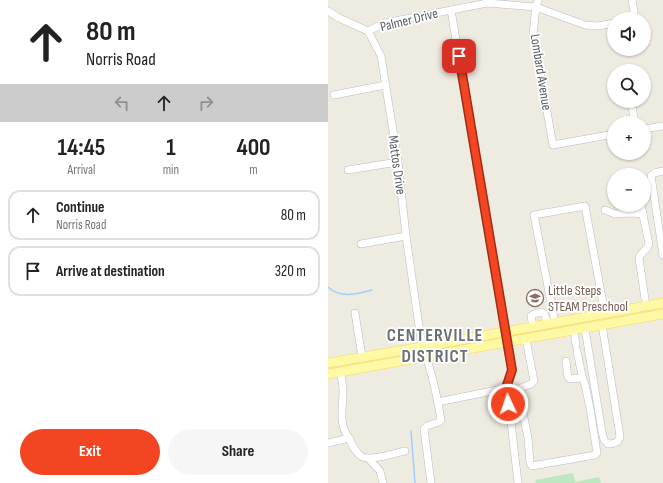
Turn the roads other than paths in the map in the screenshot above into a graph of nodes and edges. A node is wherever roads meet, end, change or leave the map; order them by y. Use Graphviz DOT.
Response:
graph roads {
  1 [pos="632,0"];
  2 [pos="537,3"];
  3 [pos="451,10"];
  4 [pos="328,11"];
  5 [pos="634,12"];
  6 [pos="607,24"];
  7 [pos="368,32"];
  8 [pos="385,85"];
  9 [pos="334,95"];
  10 [pos="663,126"];
  11 [pos="651,128"];
  12 [pos="607,135"];
  13 [pos="398,162"];
  14 [pos="348,170"];
  15 [pos="663,171"];
  16 [pos="605,210"];
  17 [pos="643,214"];
  18 [pos="406,236"];
  19 [pos="361,244"];
  20 [pos="663,255"];
  21 [pos="663,303"];
  22 [pos="646,306"];
  23 [pos="355,313"];
  24 [pos="606,314"];
  25 [pos="663,314"];
  26 [pos="552,323"];
  27 [pos="602,325"];
  28 [pos="532,327"];
  29 [pos="585,329"];
  30 [pos="574,330"];
  31 [pos="505,332"];
  32 [pos="526,339"];
  33 [pos="506,343"];
  34 [pos="422,347"];
  35 [pos="426,356"];
  36 [pos="362,357"];
  37 [pos="566,361"];
  38 [pos="328,363"];
  39 [pos="341,372"];
  40 [pos="328,374"];
  41 [pos="582,378"];
  42 [pos="506,388"];
  43 [pos="438,402"];
  44 [pos="349,438"];
  45 [pos="328,443"];
  46 [pos="405,451"];
  47 [pos="369,459"];
  48 [pos="382,483"];
  49 [pos="431,483"];
  50 [pos="518,483"];
  1 -- 5 [label="street"];
  2 -- 3 [label="street, Palmer Drive"];
  2 -- 6 [label="street, Palmer Drive"];
  2 -- 12 [label="street, Lombard Avenue"];
  3 -- 7 [label="street, Palmer Drive"];
  3 -- 31 [label="street"];
  4 -- 7 [label="street"];
  7 -- 8 [label="street, Mattos Drive"];
  8 -- 9 [label="street"];
  8 -- 13 [label="street, Mattos Drive"];
  10 -- 11 [label="street"];
  13 -- 14 [label="street"];
  13 -- 18 [label="street, Mattos Drive"];
  15 -- 20 [label="street"];
  16 -- 17 [label="street"];
  17 -- 22 [label="street"];
  18 -- 19 [label="street"];
  18 -- 34 [label="street, Mattos Drive"];
  21 -- 22 [label="main road"];
  22 -- 24 [label="main road"];
  23 -- 36 [label="street"];
  24 -- 26 [label="main road"];
  24 -- 26 [label="street"];
  25 -- 27 [label="main road"];
  26 -- 28 [label="main road"];
  26 -- 28 [label="street"];
  27 -- 29 [label="main road"];
  27 -- 29 [label="street"];
  28 -- 31 [label="main road"];
  29 -- 30 [label="main road"];
  30 -- 32 [label="main road"];
  30 -- 41 [label="street"];
  31 -- 33 [label="street"];
  31 -- 34 [label="main road"];
  32 -- 33 [label="main road"];
  32 -- 41 [label="street"];
  33 -- 35 [label="main road"];
  33 -- 42 [label="street"];
  34 -- 35 [label="street, Mattos Drive"];
  34 -- 36 [label="main road"];
  35 -- 39 [label="main road"];
  35 -- 43 [label="street, Mattos Drive"];
  36 -- 38 [label="main road"];
  37 -- 41 [label="street"];
  39 -- 40 [label="main road"];
  39 -- 44 [label="street"];
  42 -- 43 [label="street"];
  42 -- 50 [label="street"];
  43 -- 49 [label="street, Mattos Drive"];
  44 -- 45 [label="street"];
  44 -- 47 [label="street"];
  46 -- 47 [label="street"];
  47 -- 48 [label="street"];
}
